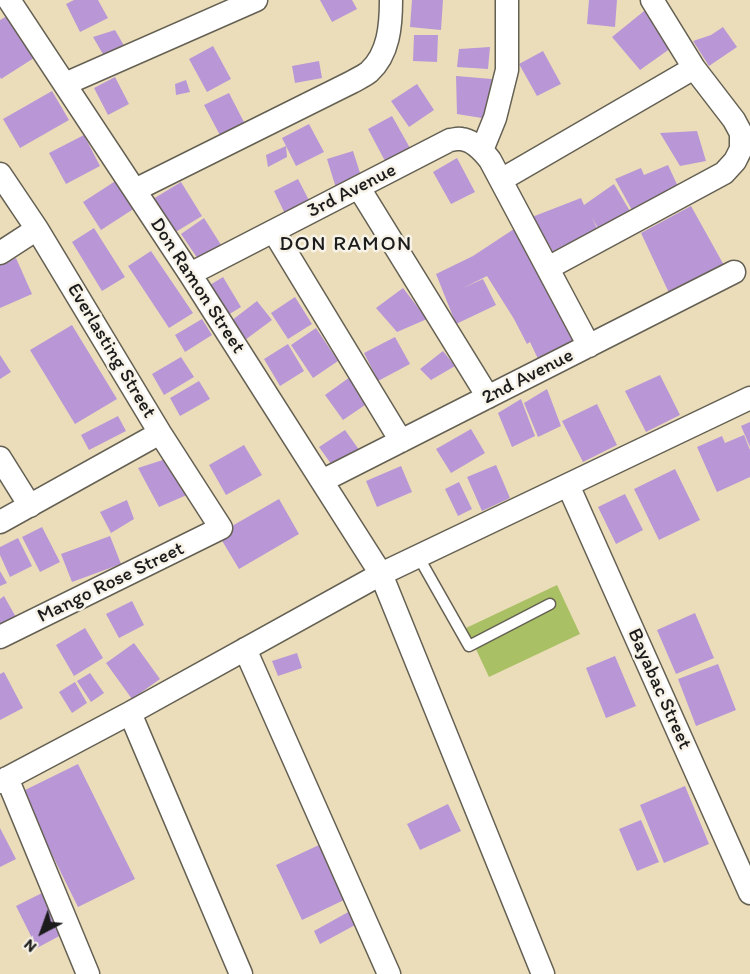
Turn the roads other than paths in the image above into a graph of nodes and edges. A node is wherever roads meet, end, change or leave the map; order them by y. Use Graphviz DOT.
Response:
graph roads {
  1 [pos="256,0"];
  2 [pos="392,0"];
  3 [pos="507,0"];
  4 [pos="652,0"];
  5 [pos="11,1"];
  6 [pos="694,68"];
  7 [pos="65,84"];
  8 [pos="482,150"];
  9 [pos="0,174"];
  10 [pos="501,180"];
  11 [pos="360,188"];
  12 [pos="135,190"];
  13 [pos="37,229"];
  14 [pos="274,232"];
  15 [pos="0,253"];
  16 [pos="548,268"];
  17 [pos="734,272"];
  18 [pos="190,274"];
  19 [pos="589,346"];
  20 [pos="488,397"];
  21 [pos="750,398"];
  22 [pos="160,433"];
  23 [pos="401,441"];
  24 [pos="0,458"];
  25 [pos="322,481"];
  26 [pos="568,485"];
  27 [pos="30,506"];
  28 [pos="0,522"];
  29 [pos="221,528"];
  30 [pos="418,556"];
  31 [pos="381,574"];
  32 [pos="550,604"];
  33 [pos="0,638"];
  34 [pos="245,649"];
  35 [pos="130,712"];
  36 [pos="3,780"];
  37 [pos="744,863"];
  38 [pos="750,893"];
  39 [pos="88,974"];
  40 [pos="241,974"];
  41 [pos="389,974"];
  42 [pos="543,974"];
  1 -- 7 [label="street"];
  2 -- 12 [label="street"];
  3 -- 8 [label="street"];
  4 -- 6 [label="street"];
  5 -- 7 [label="street, Don Ramon Street"];
  6 -- 10 [label="street"];
  6 -- 16 [label="street"];
  7 -- 12 [label="street, Don Ramon Street"];
  8 -- 10 [label="street"];
  8 -- 11 [label="street, 3rd Avenue"];
  9 -- 13 [label="street, Everlasting Street"];
  10 -- 16 [label="street"];
  11 -- 14 [label="street, 3rd Avenue"];
  11 -- 20 [label="street"];
  12 -- 18 [label="street, Don Ramon Street"];
  13 -- 15 [label="street"];
  13 -- 22 [label="street, Everlasting Street"];
  14 -- 18 [label="street, 3rd Avenue"];
  14 -- 23 [label="street"];
  16 -- 19 [label="street"];
  17 -- 19 [label="street, 2nd Avenue"];
  18 -- 25 [label="street, Don Ramon Street"];
  19 -- 20 [label="street, 2nd Avenue"];
  20 -- 23 [label="street, 2nd Avenue"];
  21 -- 26 [label="street"];
  22 -- 27 [label="street"];
  22 -- 29 [label="street, Everlasting Street"];
  23 -- 25 [label="street, 2nd Avenue"];
  24 -- 27 [label="street"];
  25 -- 31 [label="street, Don Ramon Street"];
  26 -- 30 [label="street"];
  26 -- 37 [label="street, Bayabac Street"];
  27 -- 28 [label="street"];
  29 -- 33 [label="street, Mango Rose Street"];
  30 -- 31 [label="street"];
  30 -- 32 [label="lane"];
  31 -- 34 [label="street"];
  31 -- 42 [label="street, Don Ramon Street"];
  34 -- 35 [label="street"];
  34 -- 41 [label="street"];
  35 -- 36 [label="street"];
  35 -- 40 [label="street"];
  36 -- 39 [label="street"];
  37 -- 38 [label="street, Bayabac Street"];
}
